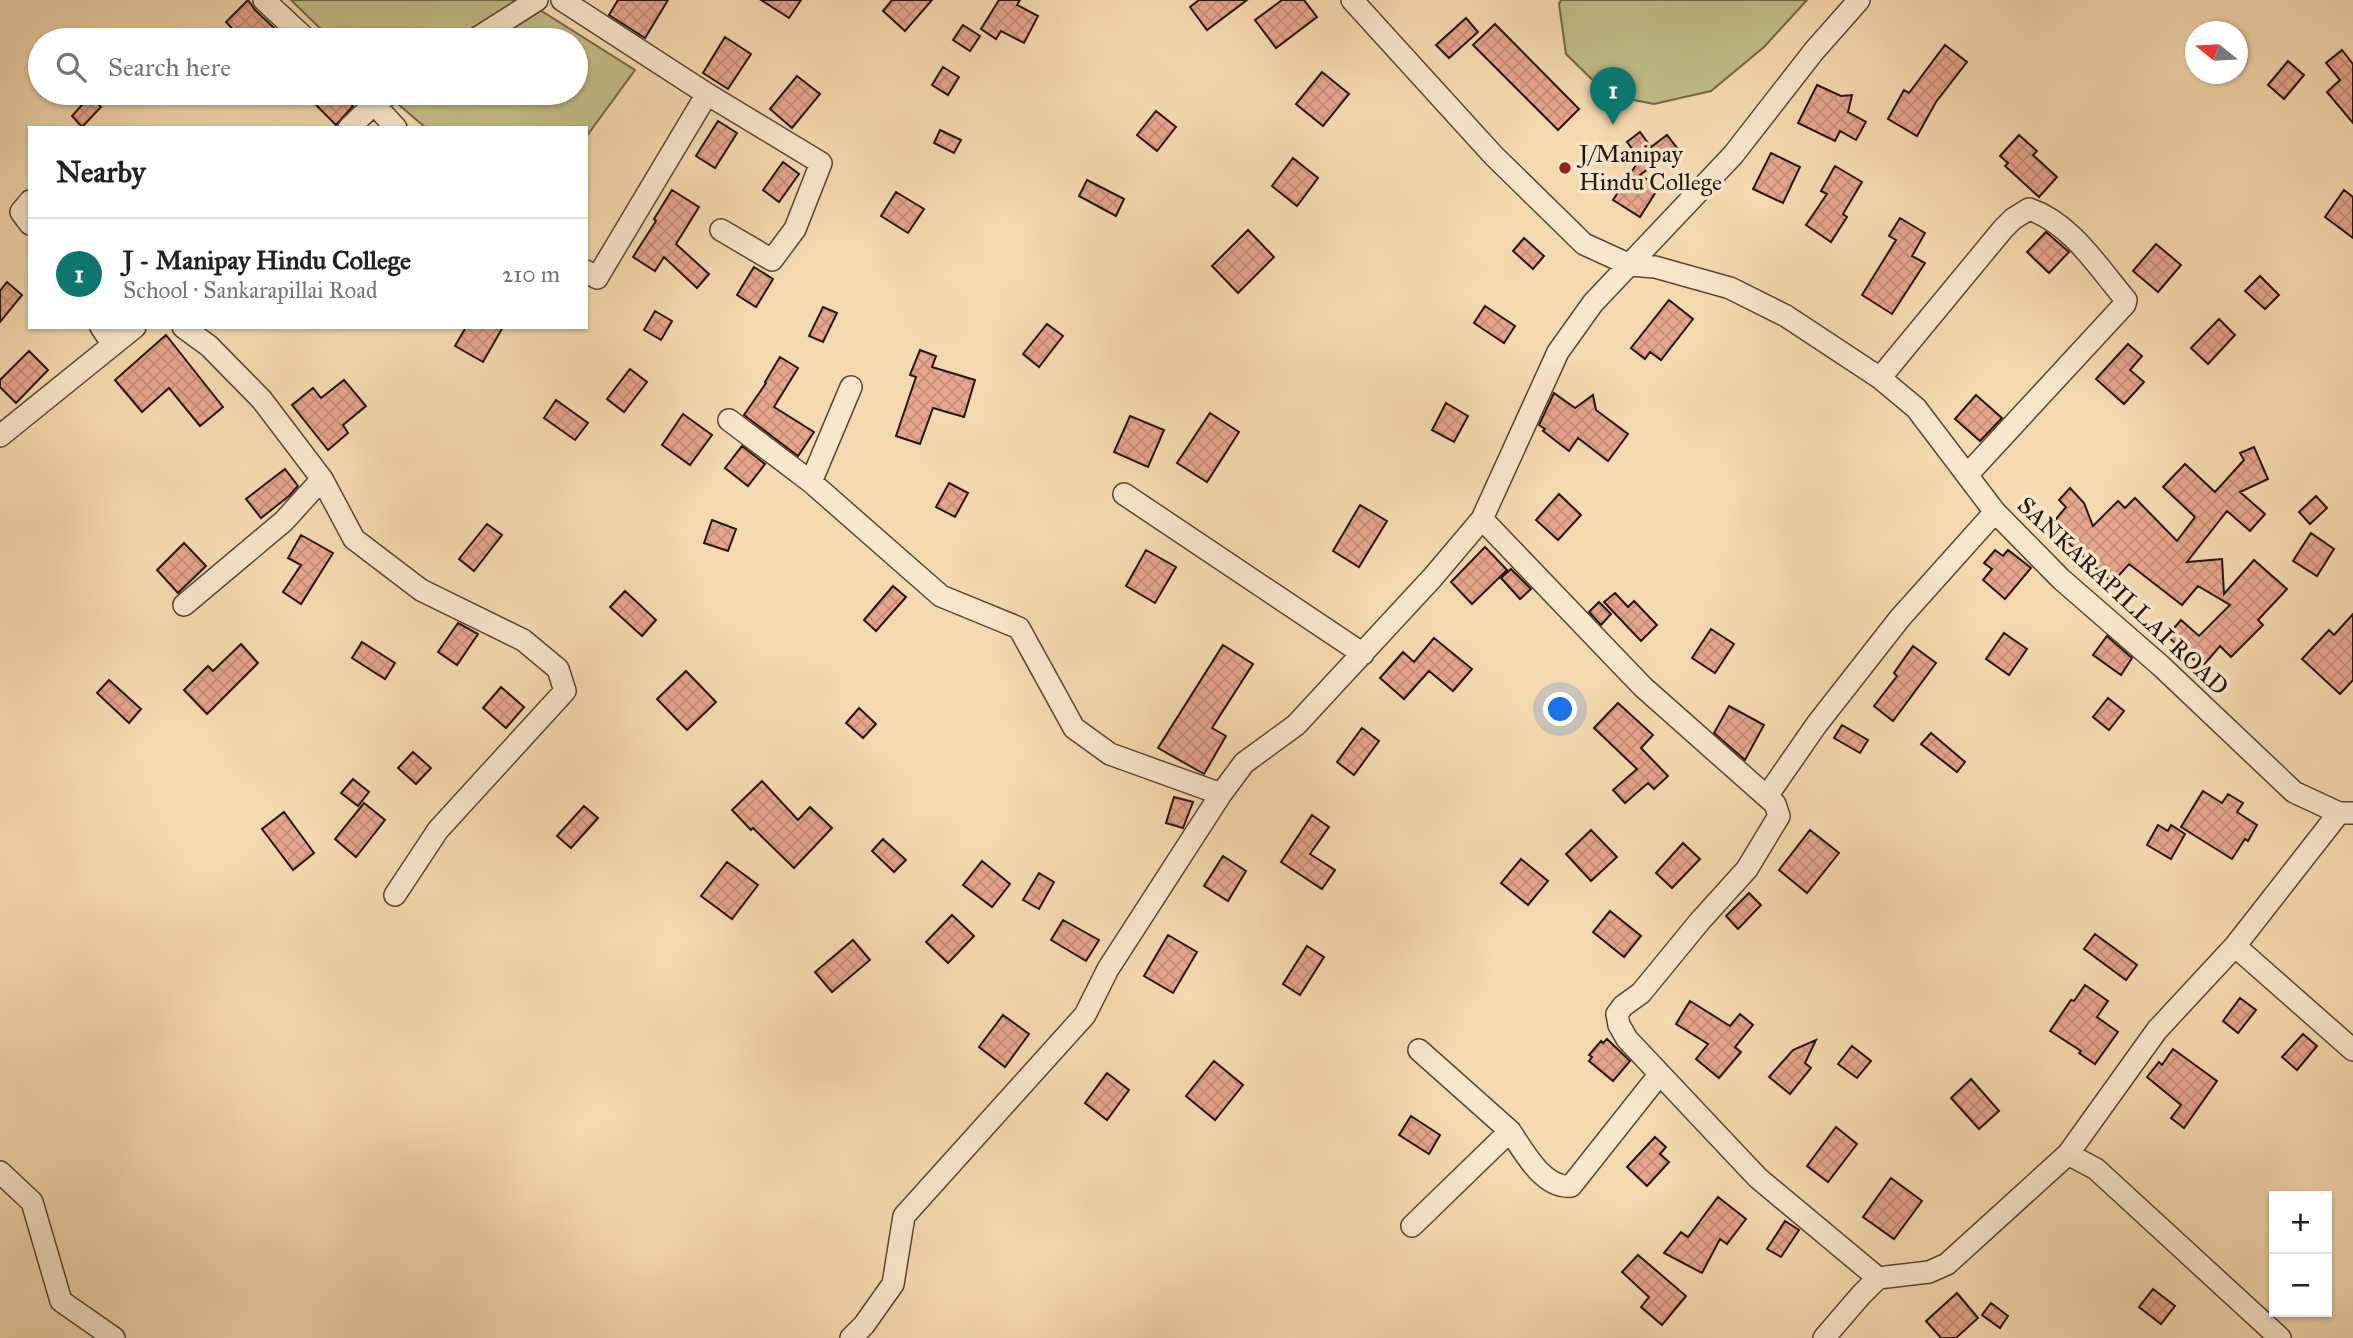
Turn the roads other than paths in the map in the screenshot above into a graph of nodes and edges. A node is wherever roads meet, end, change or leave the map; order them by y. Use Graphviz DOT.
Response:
graph roads {
  1 [pos="264,0"];
  2 [pos="537,0"];
  3 [pos="562,0"];
  4 [pos="1352,0"];
  5 [pos="1859,0"];
  6 [pos="294,28"];
  7 [pos="493,28"];
  8 [pos="707,94"];
  9 [pos="369,105"];
  10 [pos="382,105"];
  11 [pos="351,126"];
  12 [pos="395,126"];
  13 [pos="28,203"];
  14 [pos="28,221"];
  15 [pos="721,230"];
  16 [pos="1630,265"];
  17 [pos="588,272"];
  18 [pos="129,329"];
  19 [pos="186,329"];
  20 [pos="107,336"];
  21 [pos="1880,378"];
  22 [pos="851,387"];
  23 [pos="729,420"];
  24 [pos="0,436"];
  25 [pos="1967,475"];
  26 [pos="322,479"];
  27 [pos="811,482"];
  28 [pos="1124,494"];
  29 [pos="1995,512"];
  30 [pos="1482,519"];
  31 [pos="184,604"];
  32 [pos="1363,654"];
  33 [pos="1221,794"];
  34 [pos="1767,796"];
  35 [pos="2346,813"];
  36 [pos="395,895"];
  37 [pos="2235,946"];
  38 [pos="1419,1050"];
  39 [pos="2353,1050"];
  40 [pos="1659,1075"];
  41 [pos="1510,1131"];
  42 [pos="2068,1154"];
  43 [pos="0,1172"];
  44 [pos="1412,1226"];
  45 [pos="1878,1278"];
  46 [pos="114,1338"];
  47 [pos="851,1338"];
  48 [pos="1825,1338"];
  49 [pos="2280,1338"];
  1 -- 6 [label="street"];
  2 -- 7 [label="street"];
  3 -- 8 [label="street"];
  4 -- 16 [label="street, SANKARAPILLAI ROAD"];
  5 -- 16 [label="street"];
  8 -- 15 [label="street"];
  8 -- 17 [label="street"];
  9 -- 11 [label="street"];
  10 -- 12 [label="street"];
  13 -- 14 [label="street"];
  16 -- 21 [label="street, SANKARAPILLAI ROAD"];
  16 -- 30 [label="street"];
  18 -- 20 [label="street"];
  19 -- 26 [label="street"];
  20 -- 24 [label="street"];
  21 -- 25 [label="street, SANKARAPILLAI ROAD"];
  21 -- 25 [label="street"];
  22 -- 27 [label="street"];
  23 -- 27 [label="street"];
  25 -- 29 [label="street, SANKARAPILLAI ROAD"];
  26 -- 31 [label="street"];
  26 -- 36 [label="street"];
  27 -- 33 [label="street"];
  28 -- 32 [label="street"];
  29 -- 34 [label="street"];
  29 -- 35 [label="street, SANKARAPILLAI ROAD"];
  30 -- 32 [label="street"];
  30 -- 34 [label="street"];
  32 -- 33 [label="street"];
  33 -- 47 [label="street"];
  34 -- 40 [label="street"];
  35 -- 37 [label="street"];
  37 -- 39 [label="street"];
  37 -- 42 [label="street"];
  38 -- 41 [label="street"];
  40 -- 41 [label="street"];
  40 -- 45 [label="street"];
  41 -- 44 [label="street"];
  42 -- 45 [label="street"];
  42 -- 49 [label="street"];
  43 -- 46 [label="street"];
  45 -- 48 [label="street"];
}
